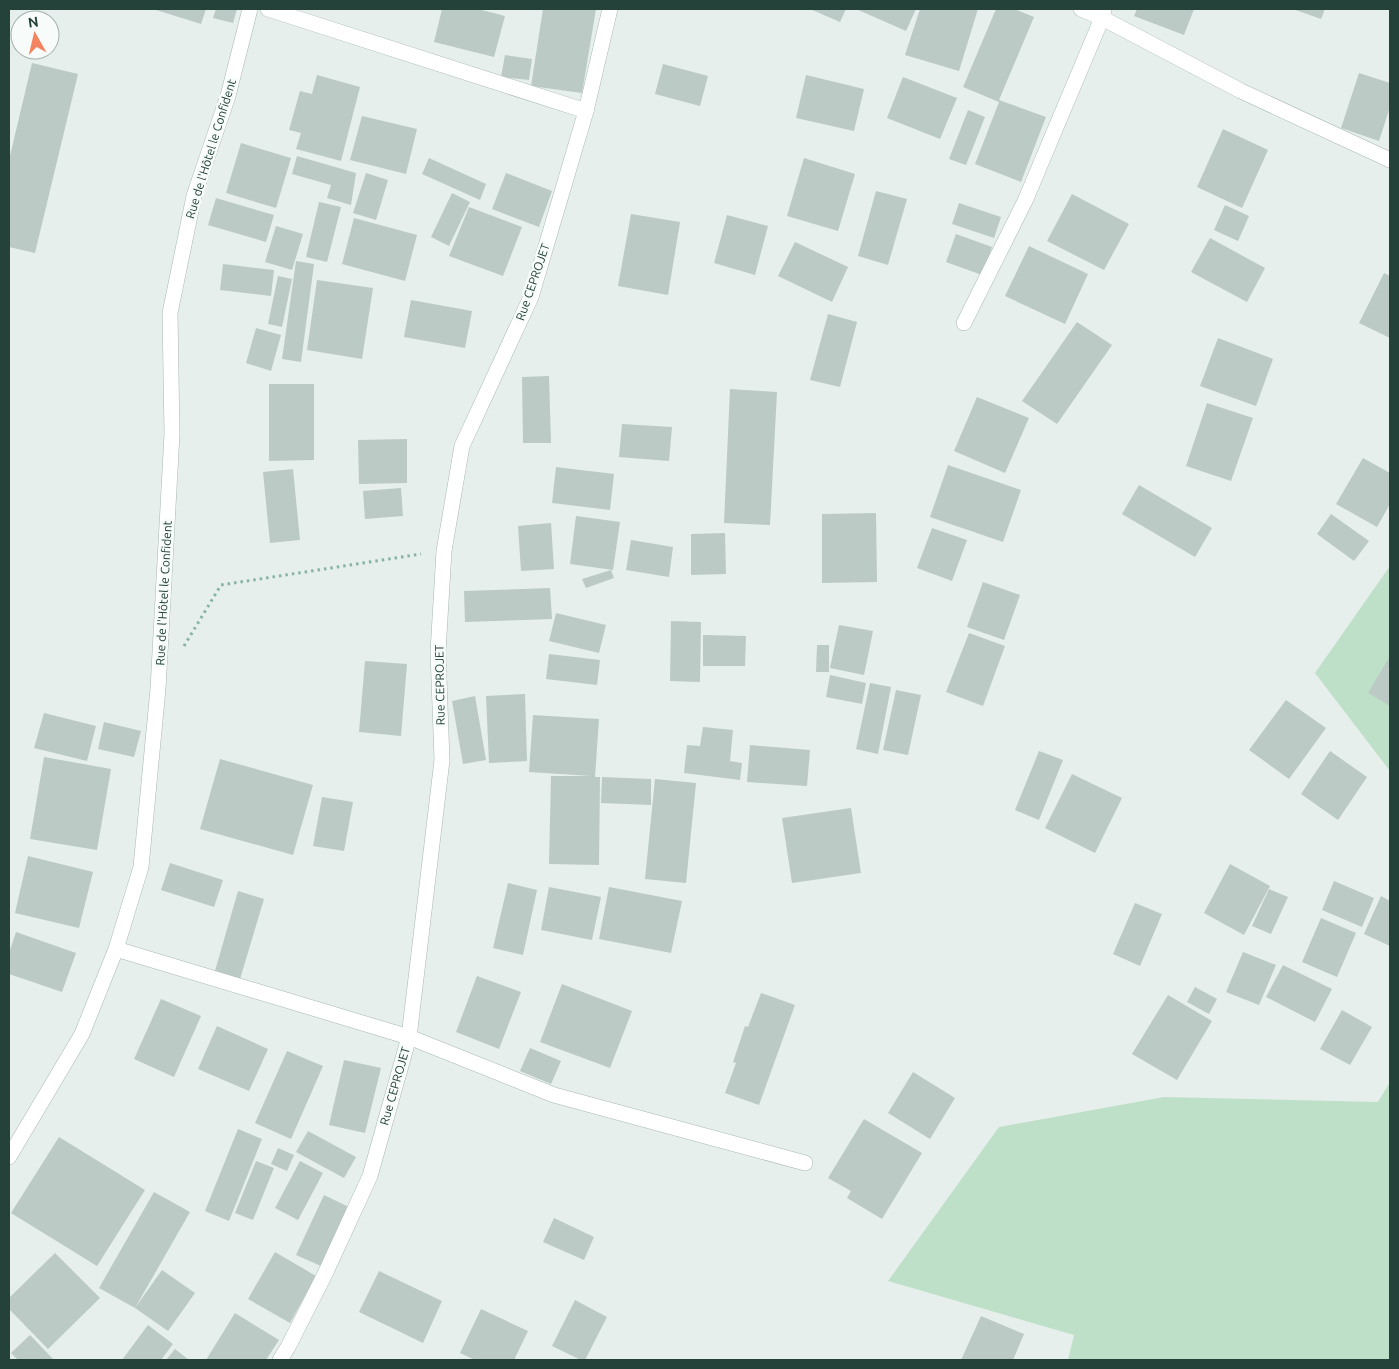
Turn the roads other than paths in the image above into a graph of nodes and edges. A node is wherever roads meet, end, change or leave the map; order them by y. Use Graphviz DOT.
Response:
graph roads {
  1 [pos="250,9"];
  2 [pos="268,9"];
  3 [pos="610,9"];
  4 [pos="1081,9"];
  5 [pos="1103,13"];
  6 [pos="586,111"];
  7 [pos="1390,160"];
  8 [pos="964,323"];
  9 [pos="116,949"];
  10 [pos="409,1037"];
  11 [pos="9,1157"];
  12 [pos="804,1163"];
  13 [pos="280,1360"];
  1 -- 9 [label="street, Rue de l'Hôtel le Confident"];
  2 -- 6 [label="street"];
  3 -- 6 [label="street, Rue CEPROJET"];
  4 -- 5 [label="street"];
  5 -- 7 [label="street"];
  5 -- 8 [label="street"];
  6 -- 10 [label="street, Rue CEPROJET"];
  9 -- 10 [label="street"];
  9 -- 11 [label="street, Rue de l'Hôtel le Confident"];
  10 -- 12 [label="street"];
  10 -- 13 [label="street, Rue CEPROJET"];
}
